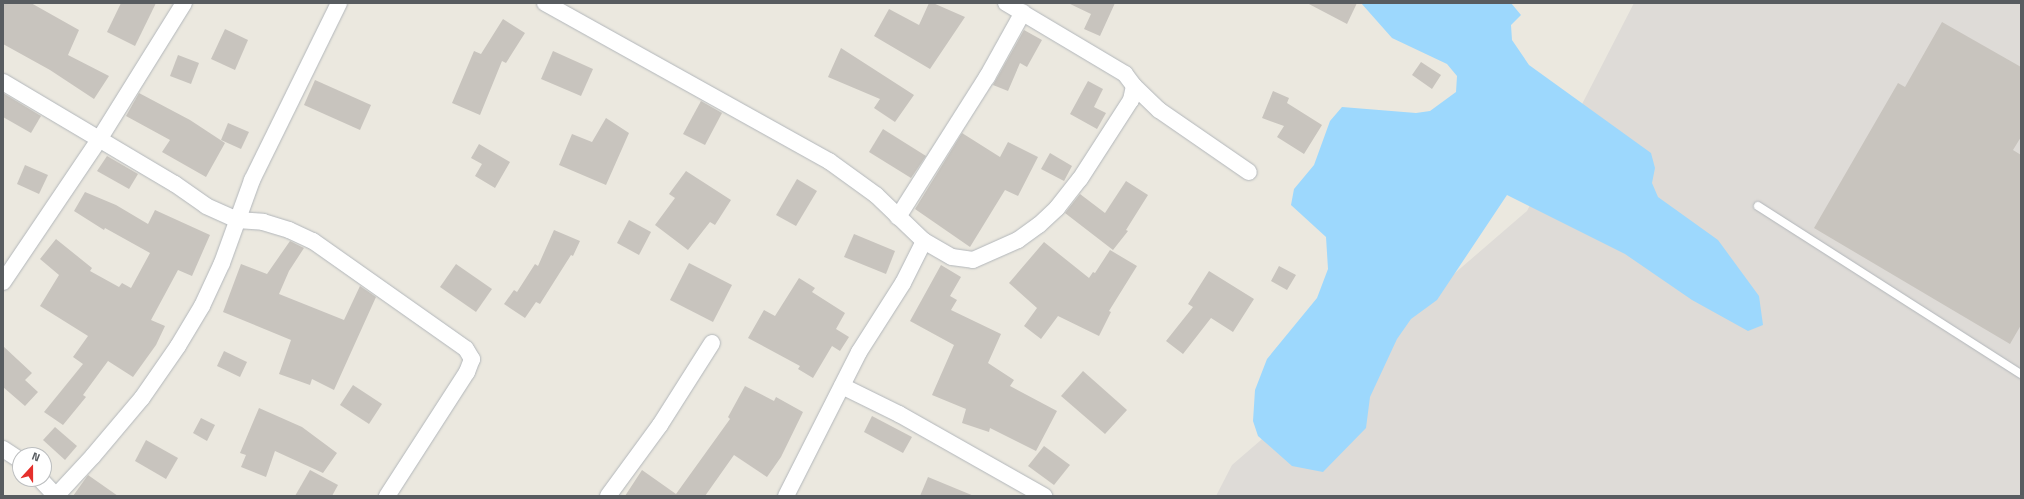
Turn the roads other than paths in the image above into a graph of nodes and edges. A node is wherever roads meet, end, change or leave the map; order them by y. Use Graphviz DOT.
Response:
graph roads {
  1 [pos="184,3"];
  2 [pos="339,3"];
  3 [pos="545,3"];
  4 [pos="1006,3"];
  5 [pos="1023,12"];
  6 [pos="3,82"];
  7 [pos="1134,86"];
  8 [pos="100,138"];
  9 [pos="1249,172"];
  10 [pos="1758,206"];
  11 [pos="898,217"];
  12 [pos="237,220"];
  13 [pos="924,241"];
  14 [pos="3,282"];
  15 [pos="712,343"];
  16 [pos="2021,374"];
  17 [pos="842,386"];
  18 [pos="3,449"];
  19 [pos="12,455"];
  20 [pos="48,487"];
  21 [pos="56,496"];
  22 [pos="387,496"];
  23 [pos="608,496"];
  24 [pos="786,496"];
  25 [pos="1044,496"];
  1 -- 8 [label="street"];
  2 -- 12 [label="street"];
  3 -- 11 [label="street"];
  4 -- 5 [label="street"];
  5 -- 7 [label="street"];
  5 -- 11 [label="street"];
  6 -- 8 [label="street"];
  7 -- 9 [label="street"];
  7 -- 13 [label="street"];
  8 -- 12 [label="street"];
  8 -- 14 [label="street"];
  10 -- 16 [label="lane"];
  11 -- 13 [label="street"];
  12 -- 21 [label="street"];
  12 -- 22 [label="street"];
  13 -- 17 [label="street"];
  15 -- 23 [label="street"];
  17 -- 24 [label="street"];
  17 -- 25 [label="street"];
  18 -- 19 [label="street"];
  20 -- 21 [label="street"];
}
